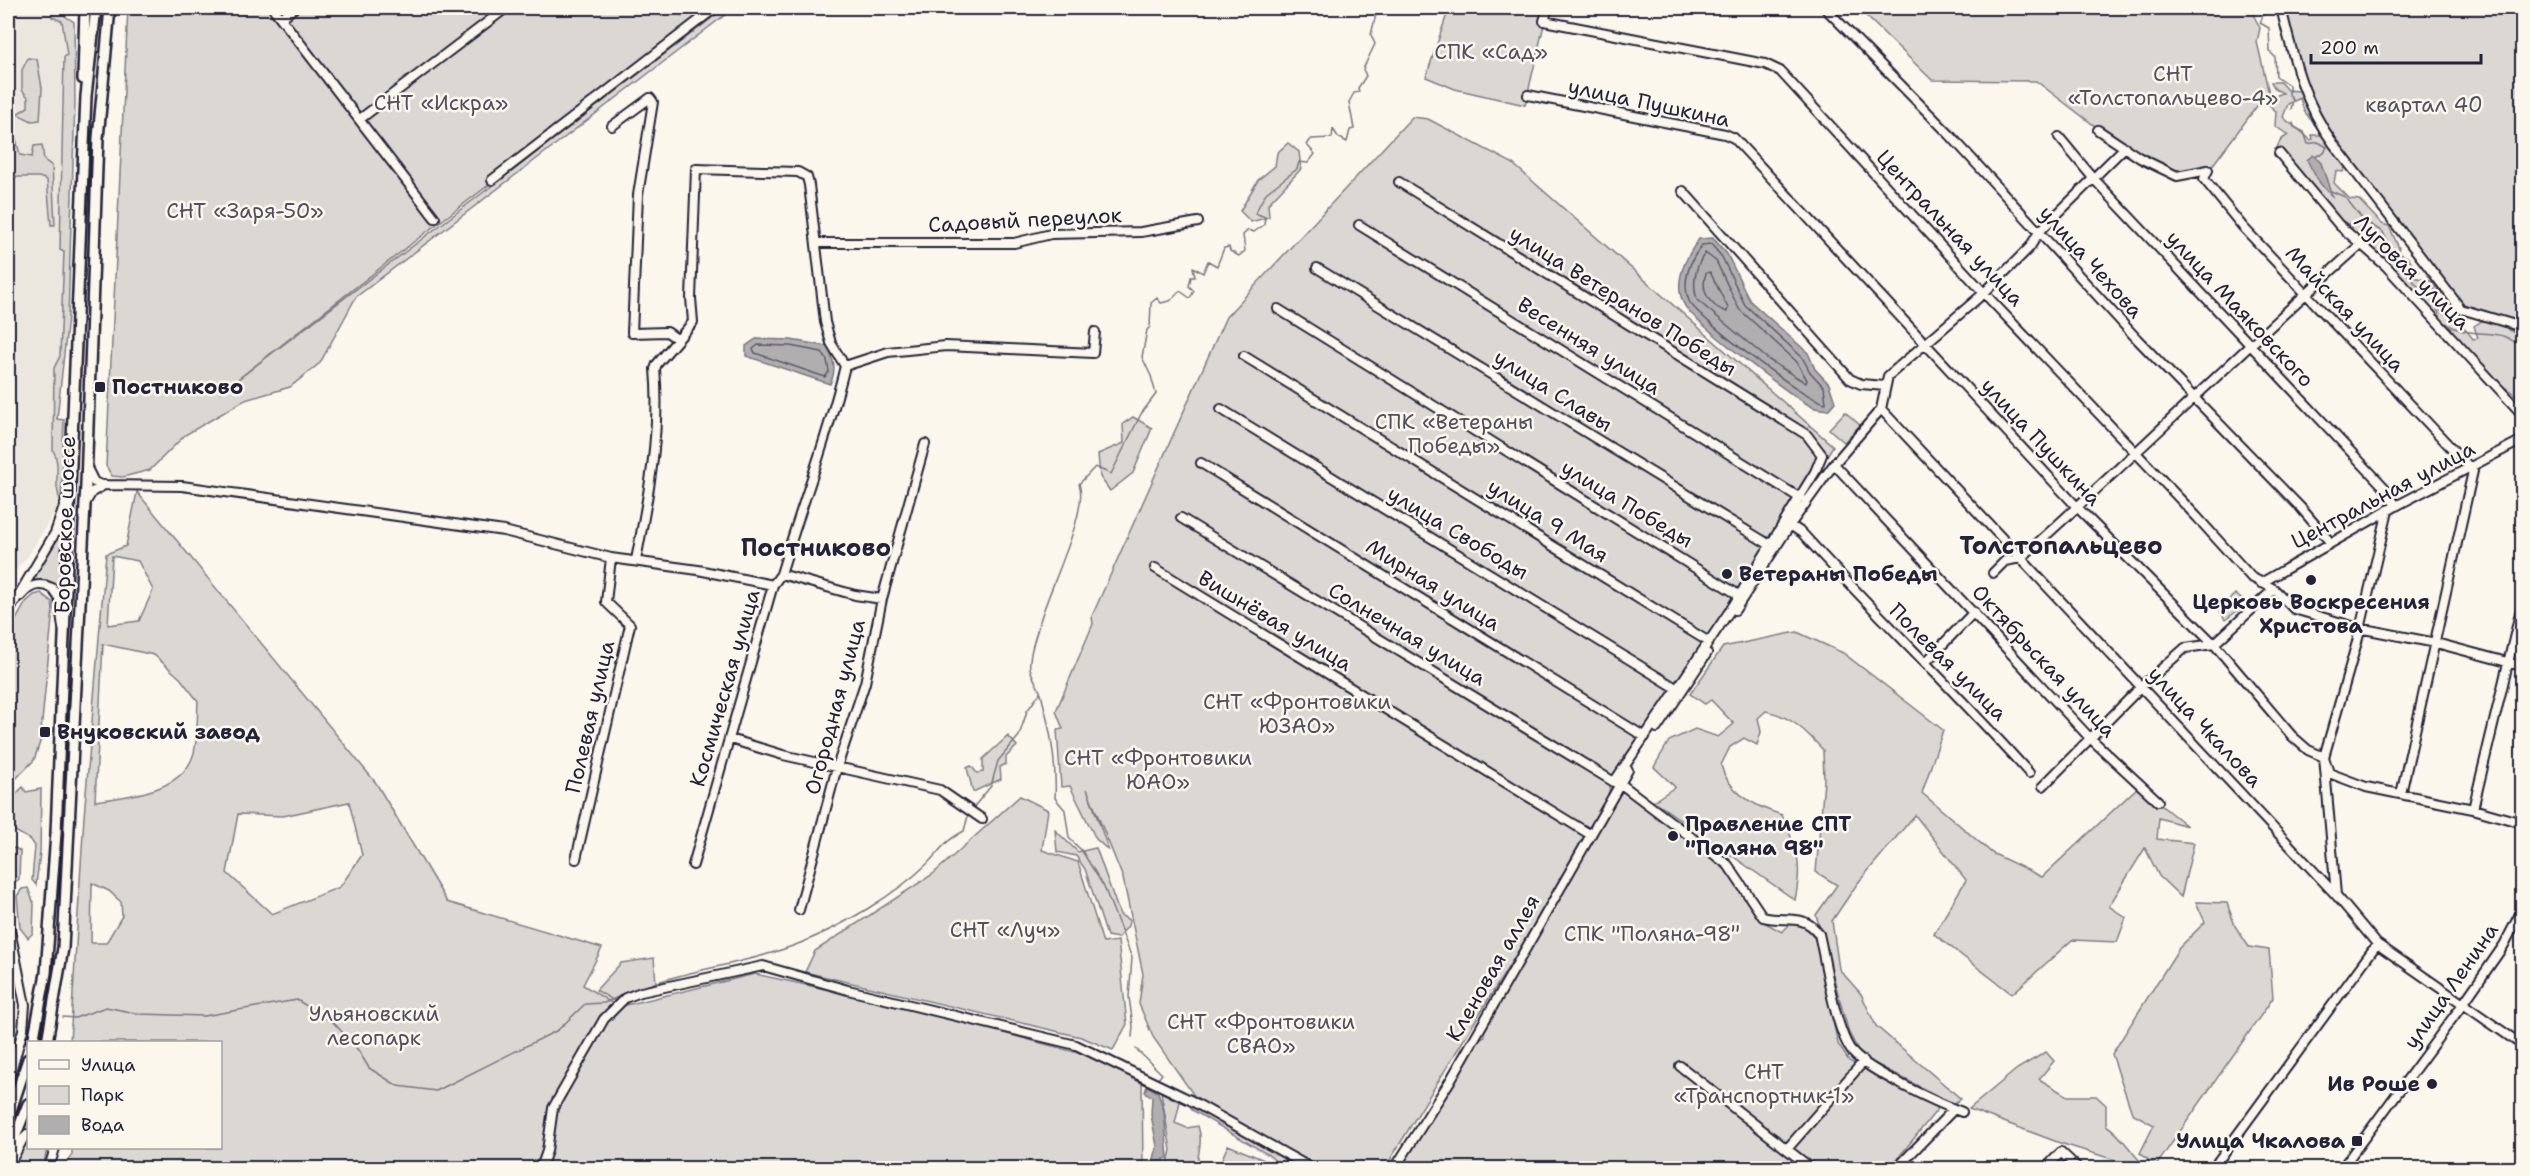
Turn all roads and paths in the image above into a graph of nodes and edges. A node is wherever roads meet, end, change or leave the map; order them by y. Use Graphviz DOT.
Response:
graph roads {
  1 [pos="85,8"];
  2 [pos="96,8"];
  3 [pos="110,8"];
  4 [pos="273,8"];
  5 [pos="294,8"];
  6 [pos="506,8"];
  7 [pos="715,8"];
  8 [pos="1548,8"];
  9 [pos="1825,8"];
  10 [pos="2281,8"];
  11 [pos="281,18"];
  12 [pos="1528,95"];
  13 [pos="86,96"];
  14 [pos="360,119"];
  15 [pos="612,126"];
  16 [pos="2098,130"];
  17 [pos="2059,137"];
  18 [pos="2125,147"];
  19 [pos="2279,153"];
  20 [pos="2093,178"];
  21 [pos="492,180"];
  22 [pos="1399,183"];
  23 [pos="1683,191"];
  24 [pos="435,218"];
  25 [pos="1198,222"];
  26 [pos="1359,225"];
  27 [pos="2039,232"];
  28 [pos="818,243"];
  29 [pos="2360,245"];
  30 [pos="1317,268"];
  31 [pos="1984,293"];
  32 [pos="2306,293"];
  33 [pos="1278,309"];
  34 [pos="2523,327"];
  35 [pos="1095,333"];
  36 [pos="677,339"];
  37 [pos="1925,343"];
  38 [pos="2248,345"];
  39 [pos="1244,356"];
  40 [pos="845,366"];
  41 [pos="1884,386"];
  42 [pos="2193,397"];
  43 [pos="1221,409"];
  44 [pos="1881,409"];
  45 [pos="2523,414"];
  46 [pos="2523,440"];
  47 [pos="925,444"];
  48 [pos="2136,454"];
  49 [pos="1201,463"];
  50 [pos="1834,464"];
  51 [pos="86,466"];
  52 [pos="2470,467"];
  53 [pos="72,480"];
  54 [pos="104,485"];
  55 [pos="1800,498"];
  56 [pos="85,505"];
  57 [pos="2396,506"];
  58 [pos="2077,507"];
  59 [pos="2388,510"];
  60 [pos="1181,518"];
  61 [pos="1790,525"];
  62 [pos="2330,542"];
  63 [pos="1770,545"];
  64 [pos="612,558"];
  65 [pos="2021,558"];
  66 [pos="636,560"];
  67 [pos="1155,568"];
  68 [pos="1993,573"];
  69 [pos="781,574"];
  70 [pos="2261,583"];
  71 [pos="773,585"];
  72 [pos="2274,589"];
  73 [pos="1741,596"];
  74 [pos="882,599"];
  75 [pos="2523,605"];
  76 [pos="8,612"];
  77 [pos="1974,612"];
  78 [pos="2359,628"];
  79 [pos="65,637"];
  80 [pos="1709,642"];
  81 [pos="2214,644"];
  82 [pos="2436,644"];
  83 [pos="2508,662"];
  84 [pos="1925,663"];
  85 [pos="2523,666"];
  86 [pos="2142,686"];
  87 [pos="1676,688"];
  88 [pos="1645,737"];
  89 [pos="2089,737"];
  90 [pos="730,739"];
  91 [pos="2324,757"];
  92 [pos="837,767"];
  93 [pos="2029,773"];
  94 [pos="1618,783"];
  95 [pos="2043,786"];
  96 [pos="2401,794"];
  97 [pos="2158,801"];
  98 [pos="2473,809"];
  99 [pos="982,819"];
  100 [pos="2523,823"];
  101 [pos="1591,835"];
  102 [pos="576,859"];
  103 [pos="693,865"];
  104 [pos="2336,895"];
  105 [pos="799,910"];
  106 [pos="2523,910"];
  107 [pos="8,920"];
  108 [pos="2377,944"];
  109 [pos="2463,1004"];
  110 [pos="51,1026"];
  111 [pos="33,1041"];
  112 [pos="47,1041"];
  113 [pos="52,1041"];
  114 [pos="2523,1045"];
  115 [pos="1864,1060"];
  116 [pos="27,1062"];
  117 [pos="1680,1066"];
  118 [pos="8,1082"];
  119 [pos="27,1107"];
  120 [pos="8,1119"];
  121 [pos="27,1135"];
  122 [pos="51,1149"];
  123 [pos="56,1149"];
  124 [pos="1787,1149"];
  125 [pos="8,1155"];
  126 [pos="8,1167"];
  127 [pos="48,1168"];
  128 [pos="540,1168"];
  129 [pos="1311,1168"];
  130 [pos="1395,1168"];
  131 [pos="1811,1168"];
  132 [pos="1897,1168"];
  133 [pos="2046,1168"];
  134 [pos="2078,1168"];
  135 [pos="2213,1168"];
  136 [pos="2342,1168"];
  1 -- 13 [label="main road"];
  2 -- 13 [label="main road, Боровское шоссе"];
  3 -- 51 [label="main road, Боровское шоссе"];
  4 -- 11 [label="street"];
  5 -- 11 [label="street"];
  6 -- 14 [label="street"];
  7 -- 21 [label="street"];
  8 -- 31 [label="street, Центральная улица"];
  9 -- 27 [label="street, улица Чехова"];
  10 -- 34 [label="street"];
  11 -- 14 [label="street"];
  12 -- 37 [label="street, улица Пушкина"];
  13 -- 53 [label="main road, Боровское шоссе"];
  14 -- 24 [label="street"];
  15 -- 36 [label="street"];
  16 -- 18 [label="street"];
  17 -- 20 [label="street, улица Маяковского"];
  18 -- 20 [label="street"];
  18 -- 32 [label="street, Майская улица"];
  19 -- 29 [label="street, Луговая улица"];
  20 -- 27 [label="street"];
  20 -- 38 [label="street, улица Маяковского"];
  22 -- 55 [label="street, улица Ветеранов Победы"];
  23 -- 41 [label="street"];
  25 -- 28 [label="street, Садовый переулок"];
  26 -- 55 [label="street, Весенняя улица"];
  27 -- 31 [label="street"];
  27 -- 42 [label="street, улица Чехова"];
  28 -- 36 [label="street"];
  28 -- 40 [label="street"];
  29 -- 32 [label="street"];
  29 -- 45 [label="street, Луговая улица"];
  30 -- 63 [label="street, улица Славы"];
  31 -- 37 [label="street"];
  31 -- 48 [label="street, Центральная улица"];
  32 -- 38 [label="street"];
  32 -- 52 [label="street, Майская улица"];
  33 -- 73 [label="street, улица Победы"];
  35 -- 40 [label="street"];
  36 -- 66 [label="street"];
  37 -- 41 [label="street"];
  37 -- 58 [label="street, улица Пушкина"];
  38 -- 42 [label="street"];
  38 -- 57 [label="street, улица Маяковского"];
  39 -- 80 [label="street, улица 9 Мая"];
  40 -- 69 [label="street, Космическая улица"];
  41 -- 44 [label="street"];
  42 -- 48 [label="street"];
  42 -- 62 [label="street, улица Чехова"];
  43 -- 87 [label="street, улица Свободы"];
  44 -- 50 [label="street"];
  44 -- 65 [label="street, улица Чкалова"];
  46 -- 52 [label="street, Центральная улица"];
  47 -- 74 [label="street, Огородная улица"];
  48 -- 58 [label="street"];
  48 -- 70 [label="street, Центральная улица"];
  49 -- 88 [label="street, Мирная улица"];
  50 -- 61 [label="street"];
  50 -- 77 [label="street, Октябрьская улица"];
  51 -- 54 [label="street"];
  51 -- 56 [label="main road, Боровское шоссе"];
  52 -- 57 [label="street, Центральная улица"];
  52 -- 82 [label="street"];
  53 -- 76 [label="street"];
  53 -- 79 [label="main road, Боровское шоссе"];
  54 -- 56 [label="street"];
  54 -- 64 [label="street"];
  55 -- 63 [label="street"];
  56 -- 110 [label="main road, Боровское шоссе"];
  57 -- 59 [label="street, Центральная улица"];
  58 -- 65 [label="street"];
  58 -- 81 [label="street, улица Пушкина"];
  59 -- 62 [label="street, Центральная улица"];
  59 -- 78 [label="street"];
  60 -- 94 [label="street, Солнечная улица"];
  61 -- 73 [label="street"];
  61 -- 84 [label="street, Полевая улица"];
  62 -- 70 [label="street, Центральная улица"];
  63 -- 73 [label="street"];
  64 -- 66 [label="street"];
  64 -- 102 [label="street, Полевая улица"];
  65 -- 68 [label="street"];
  65 -- 86 [label="street, улица Чкалова"];
  66 -- 71 [label="street"];
  67 -- 101 [label="street, Вишнёвая улица"];
  69 -- 71 [label="street, Космическая улица"];
  69 -- 74 [label="street"];
  70 -- 72 [label="street, Центральная улица"];
  71 -- 90 [label="street, Космическая улица"];
  72 -- 78 [label="street, Центральная улица"];
  72 -- 81 [label="street"];
  73 -- 80 [label="street"];
  73 -- 94 [label="street"];
  74 -- 92 [label="street, Огородная улица"];
  75 -- 83 [label="street"];
  76 -- 79 [label="street"];
  77 -- 84 [label="street"];
  77 -- 89 [label="street, Октябрьская улица"];
  78 -- 82 [label="street, Центральная улица"];
  78 -- 91 [label="street"];
  79 -- 111 [label="main road, Боровское шоссе"];
  80 -- 87 [label="street"];
  81 -- 86 [label="street"];
  81 -- 91 [label="street, улица Пушкина"];
  82 -- 83 [label="street, Центральная улица"];
  82 -- 96 [label="street"];
  83 -- 85 [label="street, Центральная улица"];
  83 -- 98 [label="street"];
  84 -- 93 [label="street, Полевая улица"];
  86 -- 89 [label="street"];
  86 -- 104 [label="street, улица Чкалова"];
  87 -- 88 [label="street"];
  88 -- 94 [label="street"];
  89 -- 95 [label="street"];
  89 -- 97 [label="street, Октябрьская улица"];
  90 -- 92 [label="street"];
  90 -- 103 [label="street, Космическая улица"];
  91 -- 96 [label="street, улица Пушкина"];
  91 -- 104 [label="street"];
  92 -- 99 [label="street"];
  92 -- 105 [label="street, Огородная улица"];
  94 -- 101 [label="street, Кленовая аллея"];
  94 -- 115 [label="street, Солнечная улица"];
  96 -- 98 [label="street, улица Пушкина"];
  98 -- 100 [label="street, улица Пушкина"];
  101 -- 130 [label="street, Кленовая аллея"];
  104 -- 108 [label="street, улица Чкалова"];
  106 -- 109 [label="street, улица Ленина"];
  107 -- 118 [label="street"];
  108 -- 109 [label="street, улица Чкалова"];
  108 -- 135 [label="street"];
  109 -- 114 [label="street, улица Чкалова"];
  109 -- 136 [label="street, улица Ленина"];
  110 -- 112 [label="main road, Боровское шоссе"];
  110 -- 113 [label="street"];
  115 -- 124 [label="street"];
  115 -- 132 [label="street"];
  116 -- 120 [label="main road"];
  117 -- 124 [label="street"];
  119 -- 125 [label="main road"];
  121 -- 126 [label="street"];
  122 -- 127 [label="street"];
  123 -- 127 [label="street"];
  124 -- 131 [label="street"];
  128 -- 129 [label="street"];
  133 -- 134 [label="street"];
}
